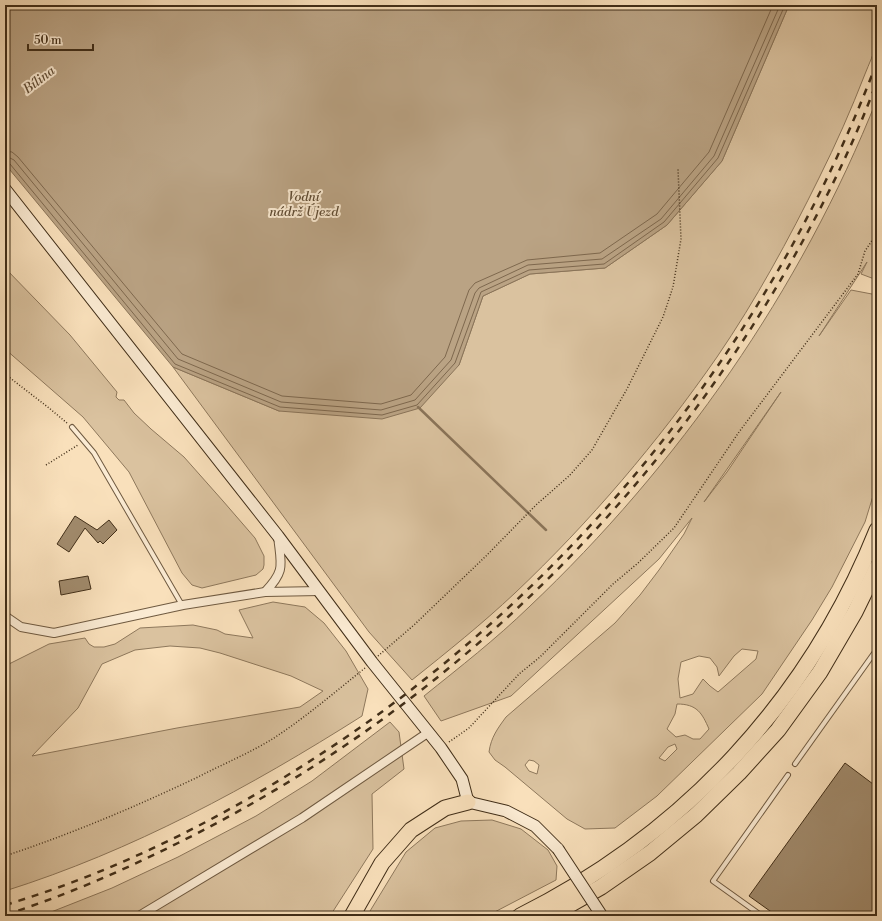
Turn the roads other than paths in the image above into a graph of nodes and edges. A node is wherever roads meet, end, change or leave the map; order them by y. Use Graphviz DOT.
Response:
graph roads {
  1 [pos="5,189"];
  2 [pos="72,427"];
  3 [pos="877,530"];
  4 [pos="278,536"];
  5 [pos="877,566"];
  6 [pos="320,591"];
  7 [pos="265,592"];
  8 [pos="183,605"];
  9 [pos="5,616"];
  10 [pos="877,649"];
  11 [pos="429,732"];
  12 [pos="795,764"];
  13 [pos="788,776"];
  14 [pos="468,802"];
  15 [pos="139,916"];
  16 [pos="352,916"];
  17 [pos="520,916"];
  18 [pos="550,916"];
  19 [pos="602,916"];
  20 [pos="762,916"];
  1 -- 4 [label="street"];
  2 -- 8 [label="lane"];
  3 -- 17 [label="highway"];
  4 -- 6 [label="street"];
  4 -- 7 [label="street"];
  5 -- 18 [label="highway"];
  6 -- 7 [label="street"];
  6 -- 11 [label="street"];
  7 -- 8 [label="street"];
  8 -- 9 [label="street"];
  10 -- 12 [label="lane"];
  11 -- 14 [label="street"];
  11 -- 15 [label="street"];
  13 -- 20 [label="lane"];
  14 -- 16 [label="highway"];
  14 -- 19 [label="street, bridge"];
}
